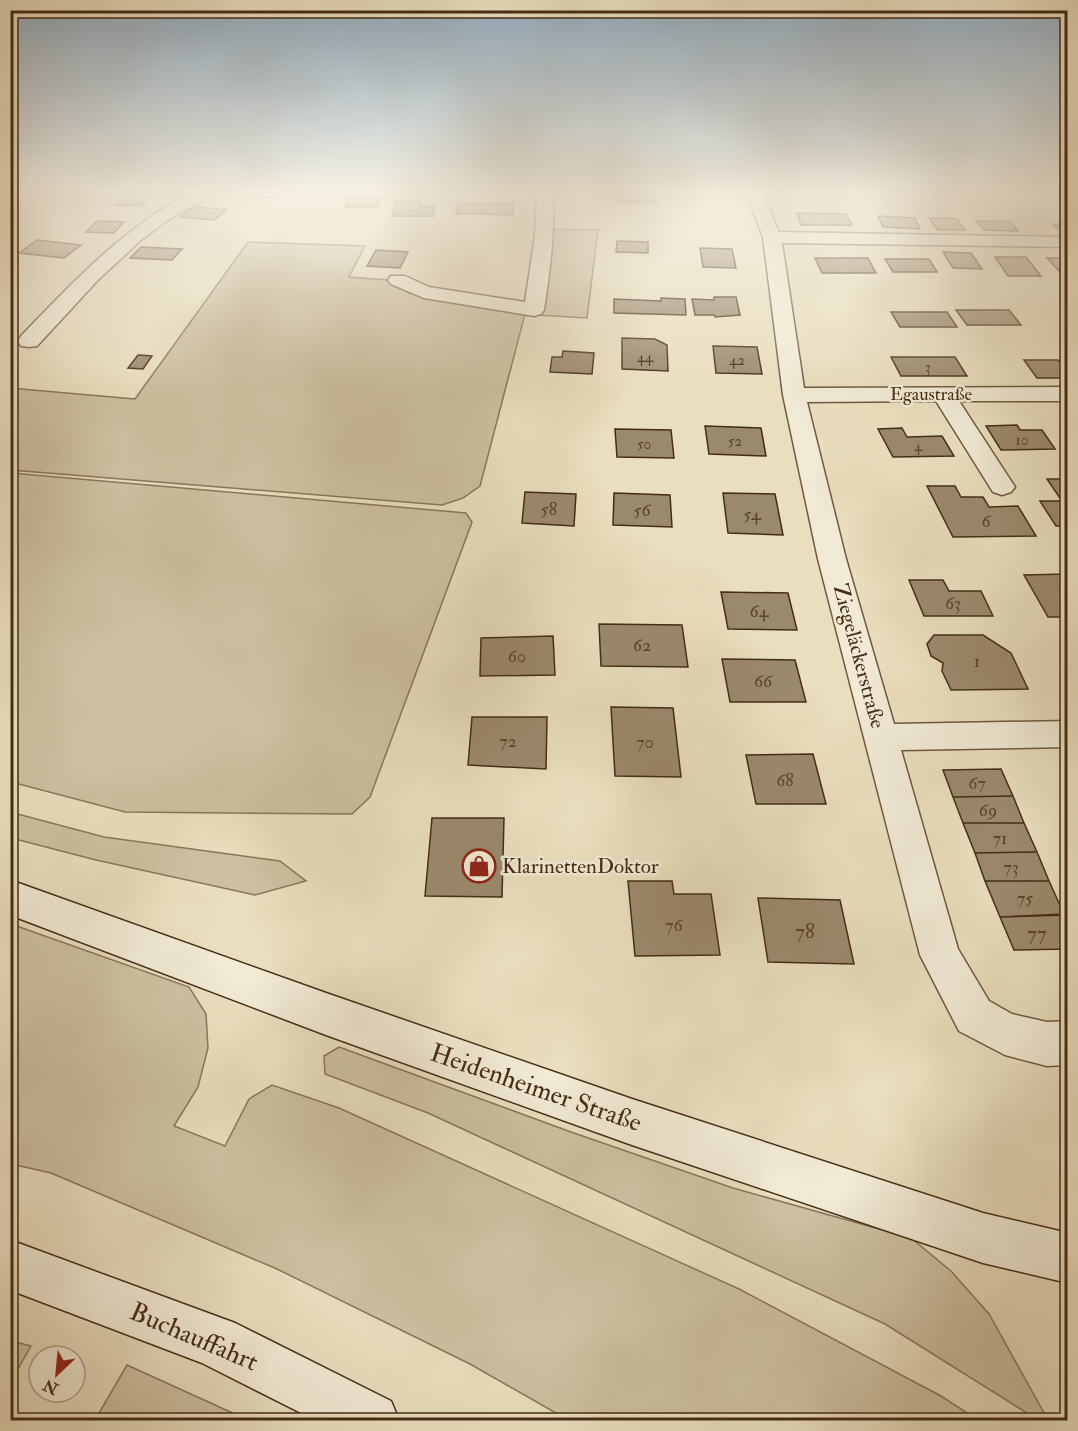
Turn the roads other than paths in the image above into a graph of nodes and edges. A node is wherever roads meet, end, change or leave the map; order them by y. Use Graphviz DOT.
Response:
graph roads {
  1 [pos="115,257"];
  2 [pos="543,257"];
  3 [pos="775,257"];
  4 [pos="398,280"];
  5 [pos="29,341"];
  6 [pos="943,394"];
  7 [pos="1068,394"];
  8 [pos="794,395"];
  9 [pos="1002,487"];
  10 [pos="1068,734"];
  11 [pos="881,736"];
  12 [pos="10,897"];
  13 [pos="1068,1043"];
  14 [pos="1068,1258"];
  15 [pos="10,1265"];
  16 [pos="372,1420"];
  1 -- 5 [label="street"];
  2 -- 4 [label="street"];
  3 -- 8 [label="street, Ziegeläckerstraße"];
  6 -- 7 [label="street, Egaustraße"];
  6 -- 8 [label="street, Egaustraße"];
  6 -- 9 [label="street"];
  8 -- 11 [label="street, Ziegeläckerstraße"];
  10 -- 11 [label="street"];
  11 -- 13 [label="street, Ziegeläckerstraße"];
  12 -- 14 [label="street, Heidenheimer Straße"];
  15 -- 16 [label="street, Buchauffahrt"];
}
